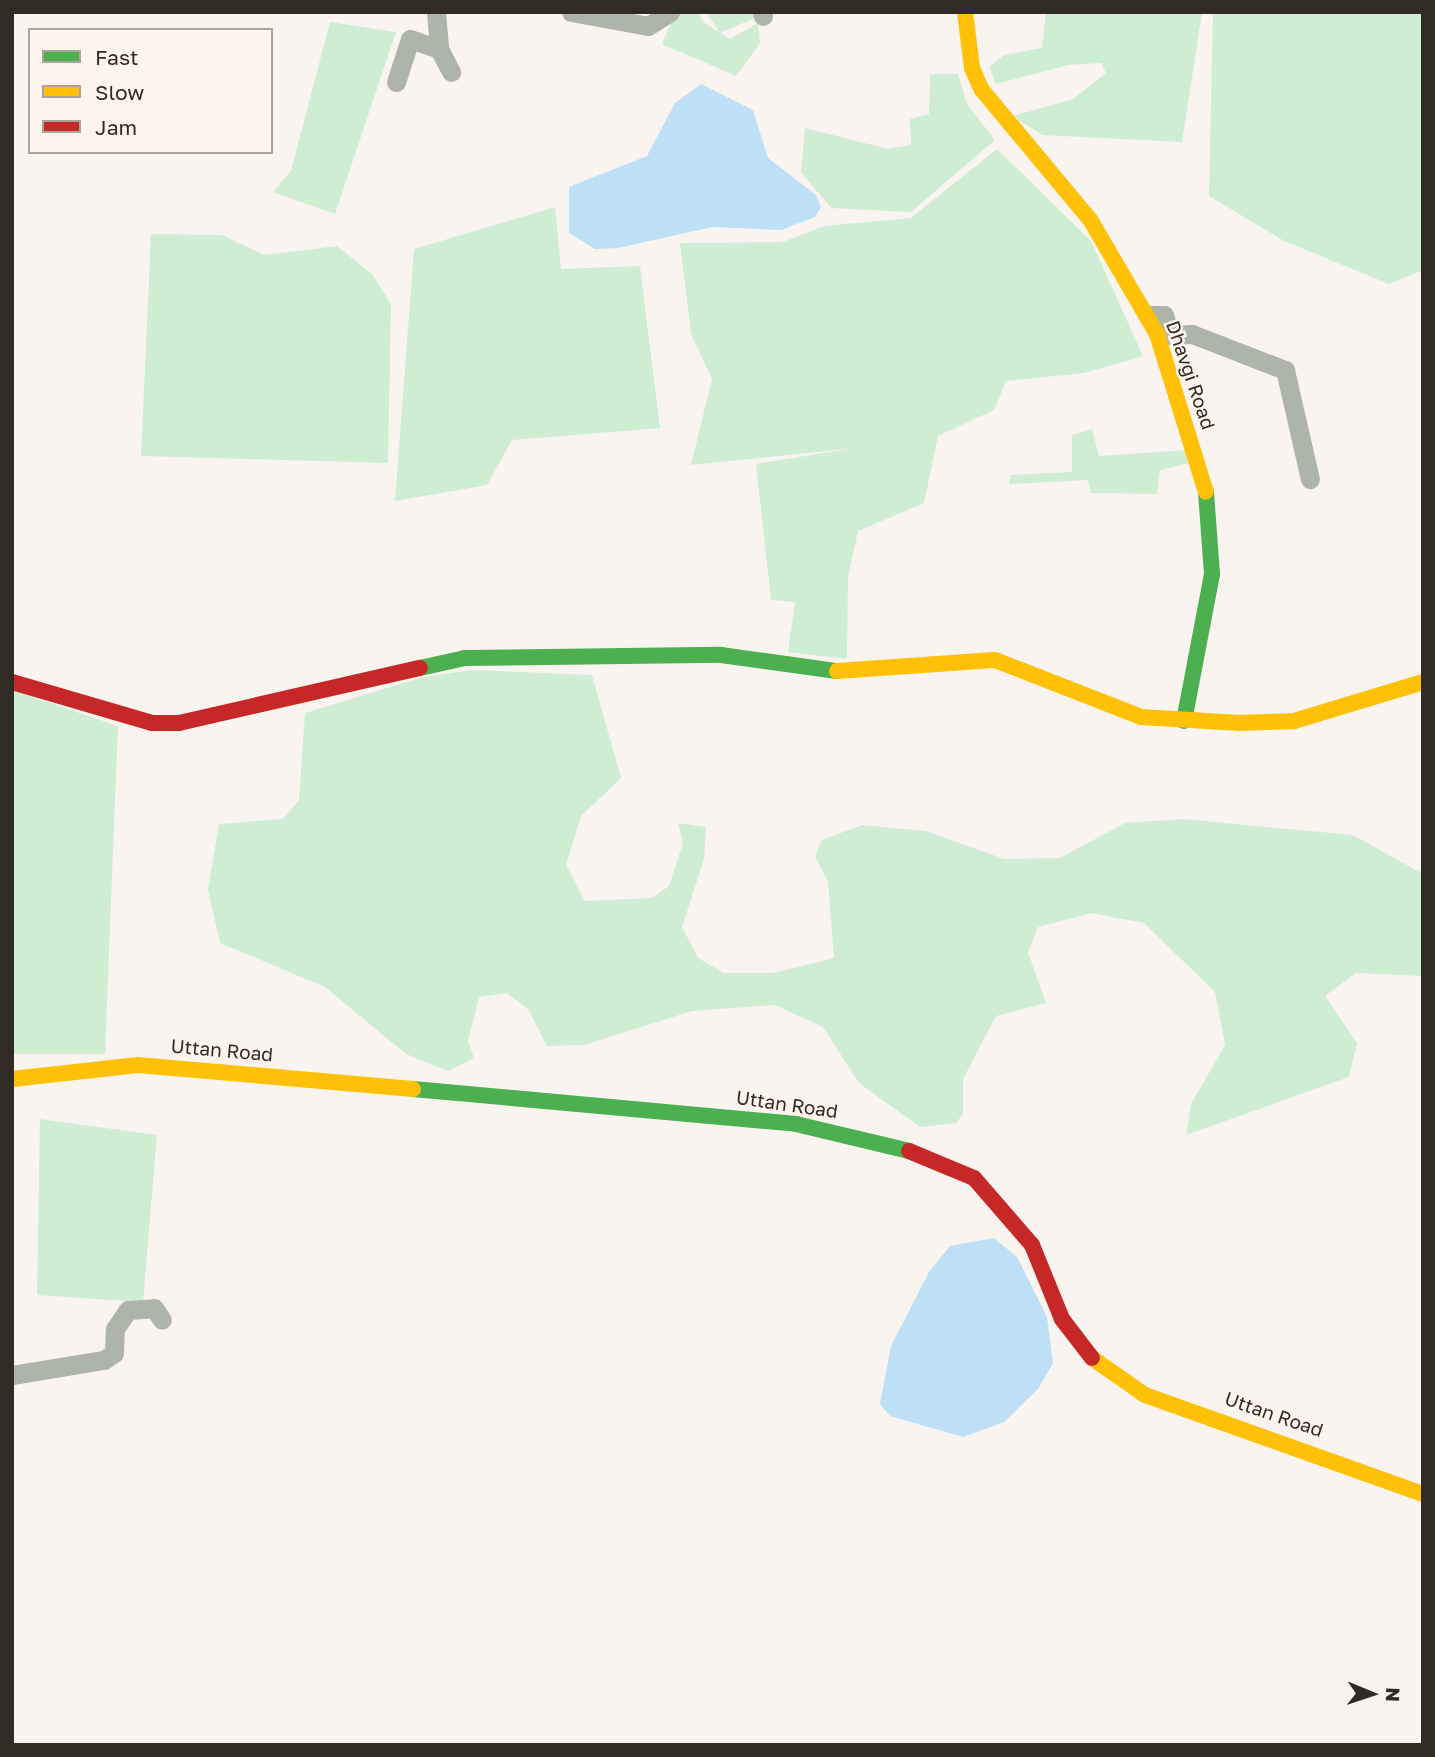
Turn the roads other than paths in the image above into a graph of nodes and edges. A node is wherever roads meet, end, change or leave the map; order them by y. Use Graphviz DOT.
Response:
graph roads {
  1 [pos="436,12"];
  2 [pos="571,12"];
  3 [pos="670,12"];
  4 [pos="965,12"];
  5 [pos="439,49"];
  6 [pos="451,72"];
  7 [pos="396,82"];
  8 [pos="1147,315"];
  9 [pos="1310,479"];
  10 [pos="1423,681"];
  11 [pos="12,682"];
  12 [pos="1184,721"];
  13 [pos="12,1079"];
  14 [pos="162,1320"];
  15 [pos="12,1375"];
  16 [pos="1423,1494"];
  1 -- 5 [label="street"];
  2 -- 3 [label="street"];
  4 -- 8 [label="street, Dhavgi Road"];
  5 -- 6 [label="street"];
  5 -- 7 [label="street"];
  8 -- 9 [label="street"];
  8 -- 12 [label="street, Dhavgi Road"];
  10 -- 12 [label="street"];
  11 -- 12 [label="street"];
  13 -- 16 [label="street, Uttan Road"];
  14 -- 15 [label="street"];
}
